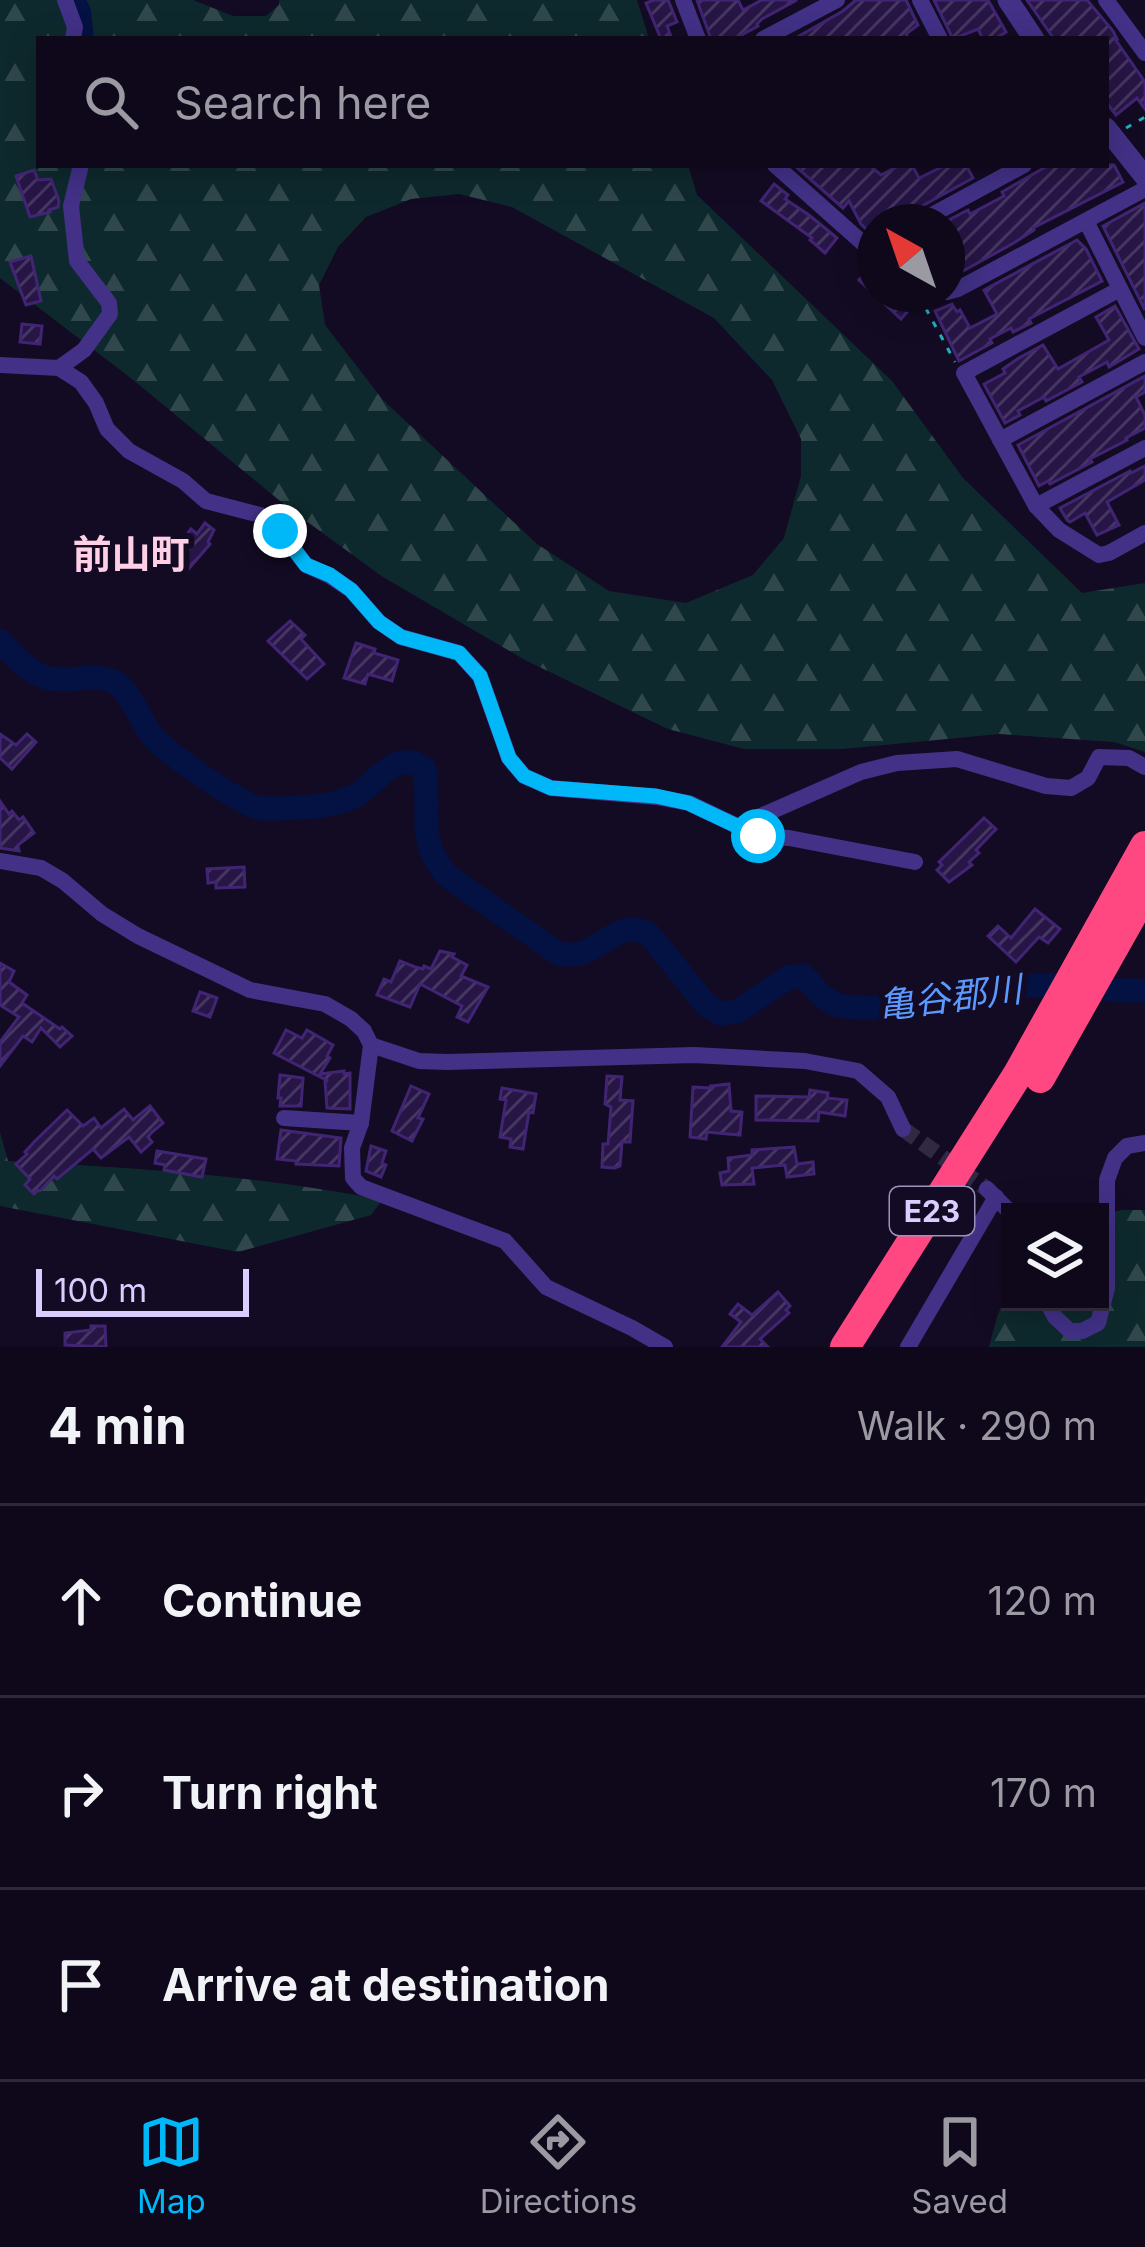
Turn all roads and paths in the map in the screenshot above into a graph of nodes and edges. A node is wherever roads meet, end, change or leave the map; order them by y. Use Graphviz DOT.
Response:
graph roads {
  1 [pos="65,0"];
  2 [pos="682,0"];
  3 [pos="837,0"];
  4 [pos="920,0"];
  5 [pos="1008,0"];
  6 [pos="1106,0"];
  7 [pos="1137,29"];
  8 [pos="74,36"];
  9 [pos="697,36"];
  10 [pos="770,36"];
  11 [pos="934,36"];
  12 [pos="1032,36"];
  13 [pos="1145,53"];
  14 [pos="1109,132"];
  15 [pos="80,168"];
  16 [pos="778,168"];
  17 [pos="1018,168"];
  18 [pos="1145,178"];
  19 [pos="1145,189"];
  20 [pos="952,204"];
  21 [pos="1086,220"];
  22 [pos="857,235"];
  23 [pos="965,286"];
  24 [pos="1120,289"];
  25 [pos="928,312"];
  26 [pos="1145,338"];
  27 [pos="1145,362"];
  28 [pos="0,364"];
  29 [pos="59,368"];
  30 [pos="964,373"];
  31 [pos="1000,440"];
  32 [pos="1145,448"];
  33 [pos="1036,506"];
  34 [pos="1145,533"];
  35 [pos="1137,762"];
  36 [pos="738,826"];
  37 [pos="1145,846"];
  38 [pos="0,861"];
  39 [pos="915,862"];
  40 [pos="1145,892"];
  41 [pos="1086,973"];
  42 [pos="371,1045"];
  43 [pos="1028,1078"];
  44 [pos="284,1118"];
  45 [pos="361,1123"];
  46 [pos="903,1129"];
  47 [pos="1145,1143"];
  48 [pos="1001,1203"];
  49 [pos="1107,1203"];
  50 [pos="1052,1311"];
  51 [pos="1101,1311"];
  52 [pos="664,1347"];
  53 [pos="845,1347"];
  54 [pos="870,1347"];
  55 [pos="908,1347"];
  1 -- 8 [label="street"];
  2 -- 9 [label="street"];
  3 -- 10 [label="street"];
  4 -- 11 [label="street"];
  5 -- 12 [label="street"];
  6 -- 7 [label="street"];
  7 -- 13 [label="street"];
  14 -- 18 [label="street"];
  15 -- 29 [label="street"];
  16 -- 22 [label="street"];
  17 -- 20 [label="street"];
  19 -- 21 [label="street"];
  21 -- 23 [label="street"];
  21 -- 24 [label="street"];
  24 -- 26 [label="street"];
  24 -- 30 [label="street"];
  25 -- 30 [label="path"];
  27 -- 31 [label="street"];
  28 -- 29 [label="street"];
  29 -- 36 [label="street"];
  30 -- 31 [label="street"];
  31 -- 33 [label="street"];
  32 -- 33 [label="street"];
  33 -- 34 [label="street"];
  35 -- 36 [label="street"];
  36 -- 39 [label="street"];
  37 -- 41 [label="highway"];
  38 -- 42 [label="street"];
  40 -- 41 [label="highway"];
  41 -- 43 [label="highway"];
  42 -- 45 [label="street"];
  42 -- 46 [label="street"];
  43 -- 53 [label="highway, E23"];
  43 -- 54 [label="highway, E23"];
  44 -- 45 [label="street"];
  45 -- 52 [label="street"];
  47 -- 49 [label="street"];
  48 -- 55 [label="street"];
  50 -- 51 [label="street"];
}
